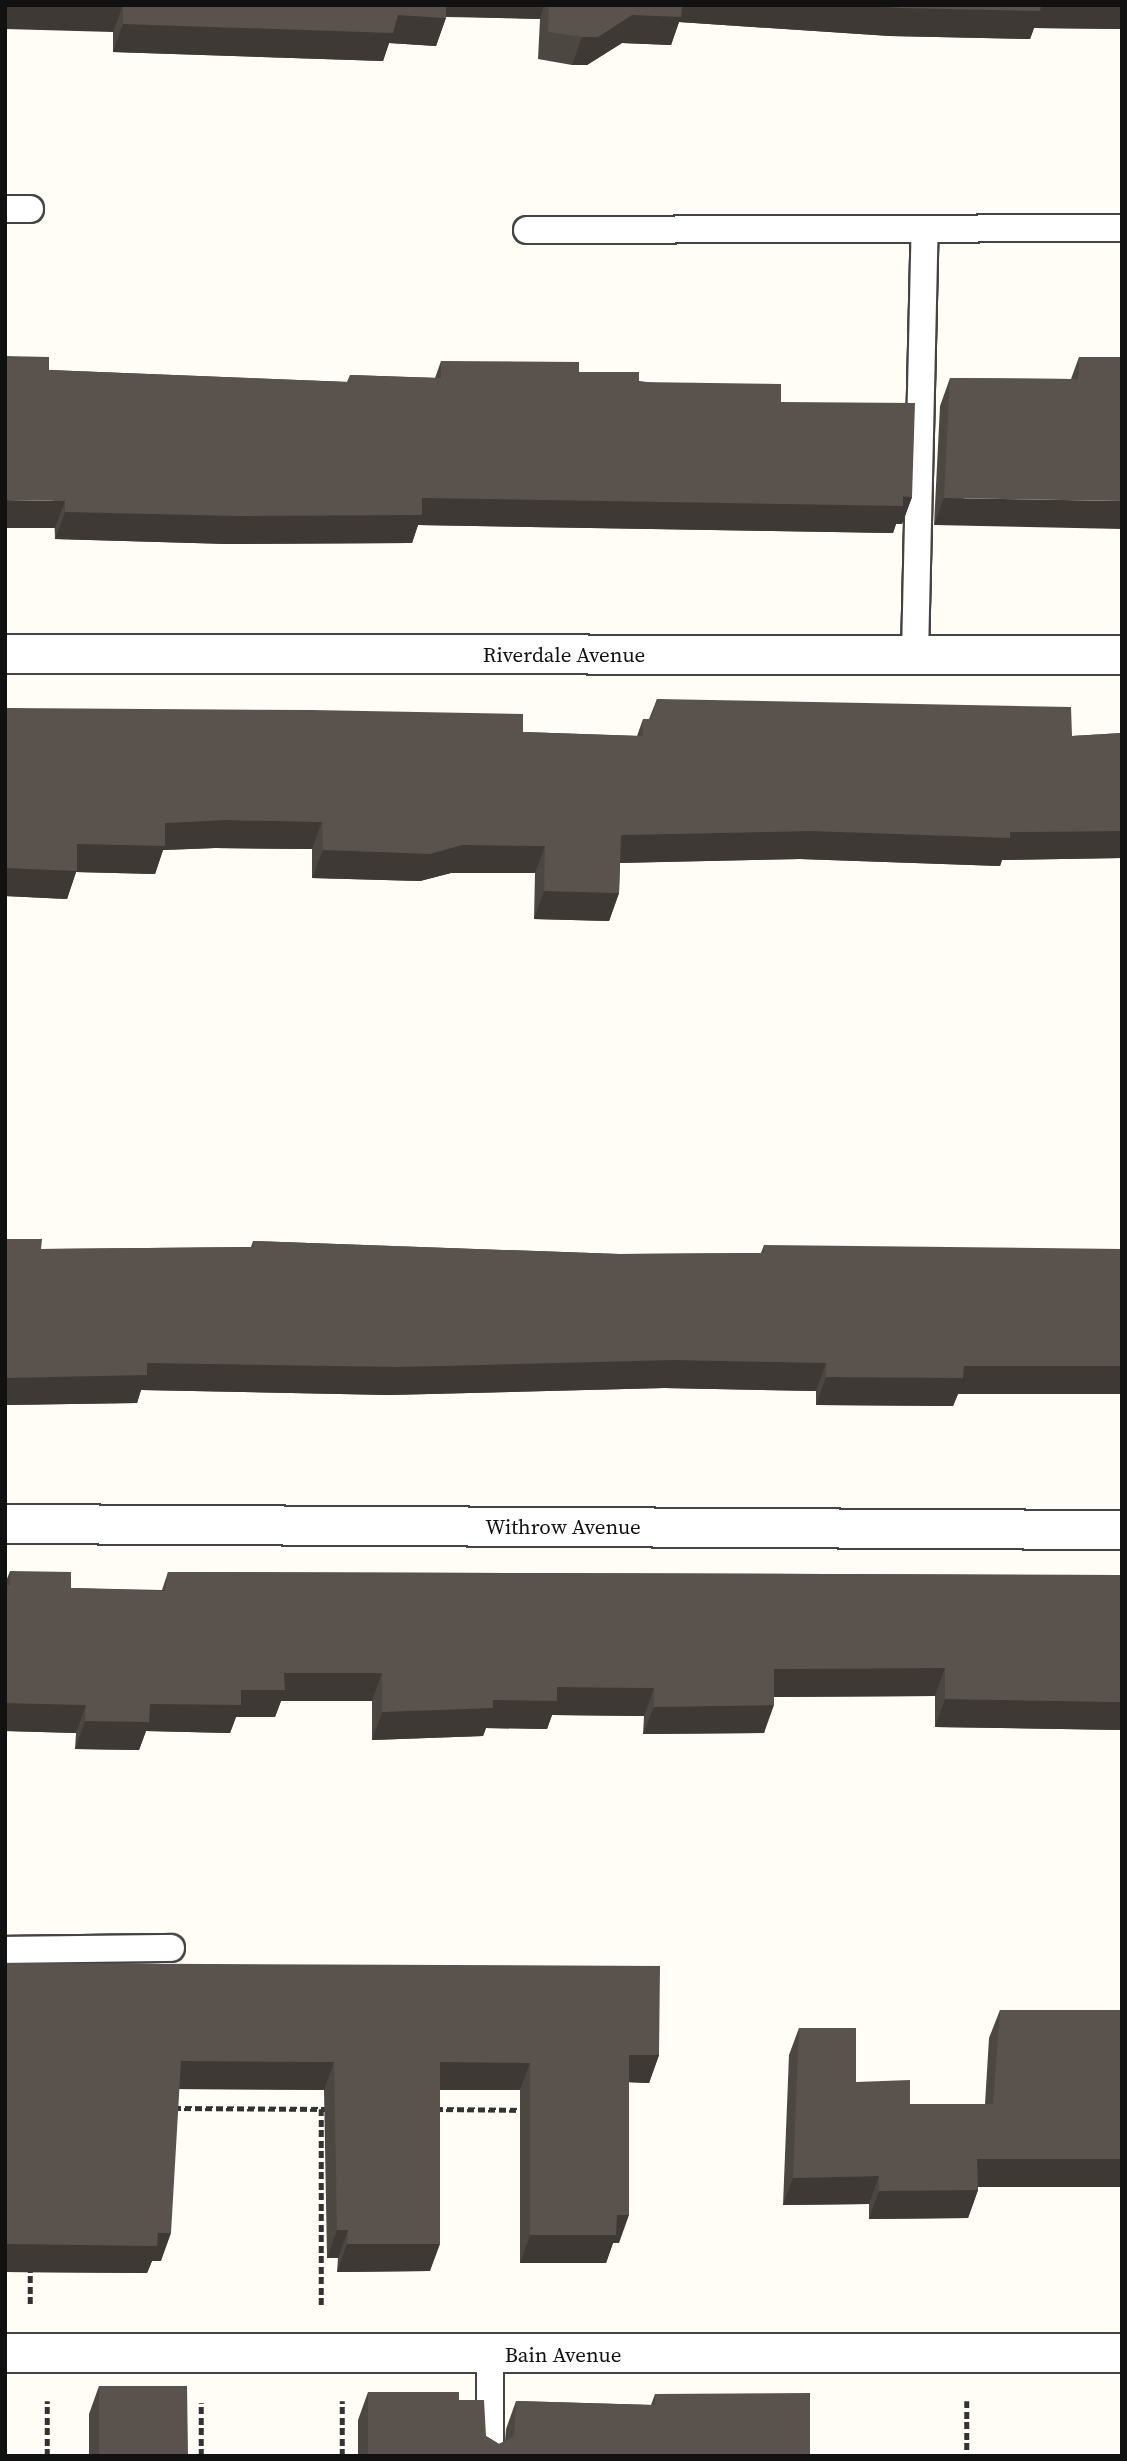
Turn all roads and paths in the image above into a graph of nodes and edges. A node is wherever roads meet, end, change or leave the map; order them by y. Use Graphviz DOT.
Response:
graph roads {
  1 [pos="1122,228"];
  2 [pos="925,229"];
  3 [pos="527,230"];
  4 [pos="5,654"];
  5 [pos="915,654"];
  6 [pos="1122,655"];
  7 [pos="5,1524"];
  8 [pos="1122,1530"];
  9 [pos="171,1948"];
  10 [pos="5,1950"];
  11 [pos="166,2108"];
  12 [pos="321,2109"];
  13 [pos="334,2109"];
  14 [pos="429,2109"];
  15 [pos="537,2110"];
  16 [pos="30,2258"];
  17 [pos="29,2312"];
  18 [pos="321,2313"];
  19 [pos="5,2353"];
  20 [pos="1122,2353"];
  21 [pos="491,2355"];
  22 [pos="342,2387"];
  23 [pos="202,2388"];
  24 [pos="967,2392"];
  25 [pos="201,2456"];
  26 [pos="342,2456"];
  27 [pos="490,2456"];
  28 [pos="967,2456"];
  1 -- 2 [label="lane"];
  2 -- 3 [label="lane"];
  2 -- 5 [label="lane"];
  4 -- 5 [label="street, Riverdale Avenue"];
  5 -- 6 [label="street, Riverdale Avenue"];
  7 -- 8 [label="street, Withrow Avenue"];
  9 -- 10 [label="lane"];
  11 -- 12 [label="path"];
  12 -- 13 [label="path"];
  12 -- 18 [label="path"];
  14 -- 15 [label="path"];
  16 -- 17 [label="path"];
  19 -- 21 [label="street, Bain Avenue"];
  20 -- 21 [label="street, Bain Avenue"];
  21 -- 27 [label="lane"];
  22 -- 26 [label="path"];
  23 -- 25 [label="path"];
  24 -- 28 [label="path"];
}
